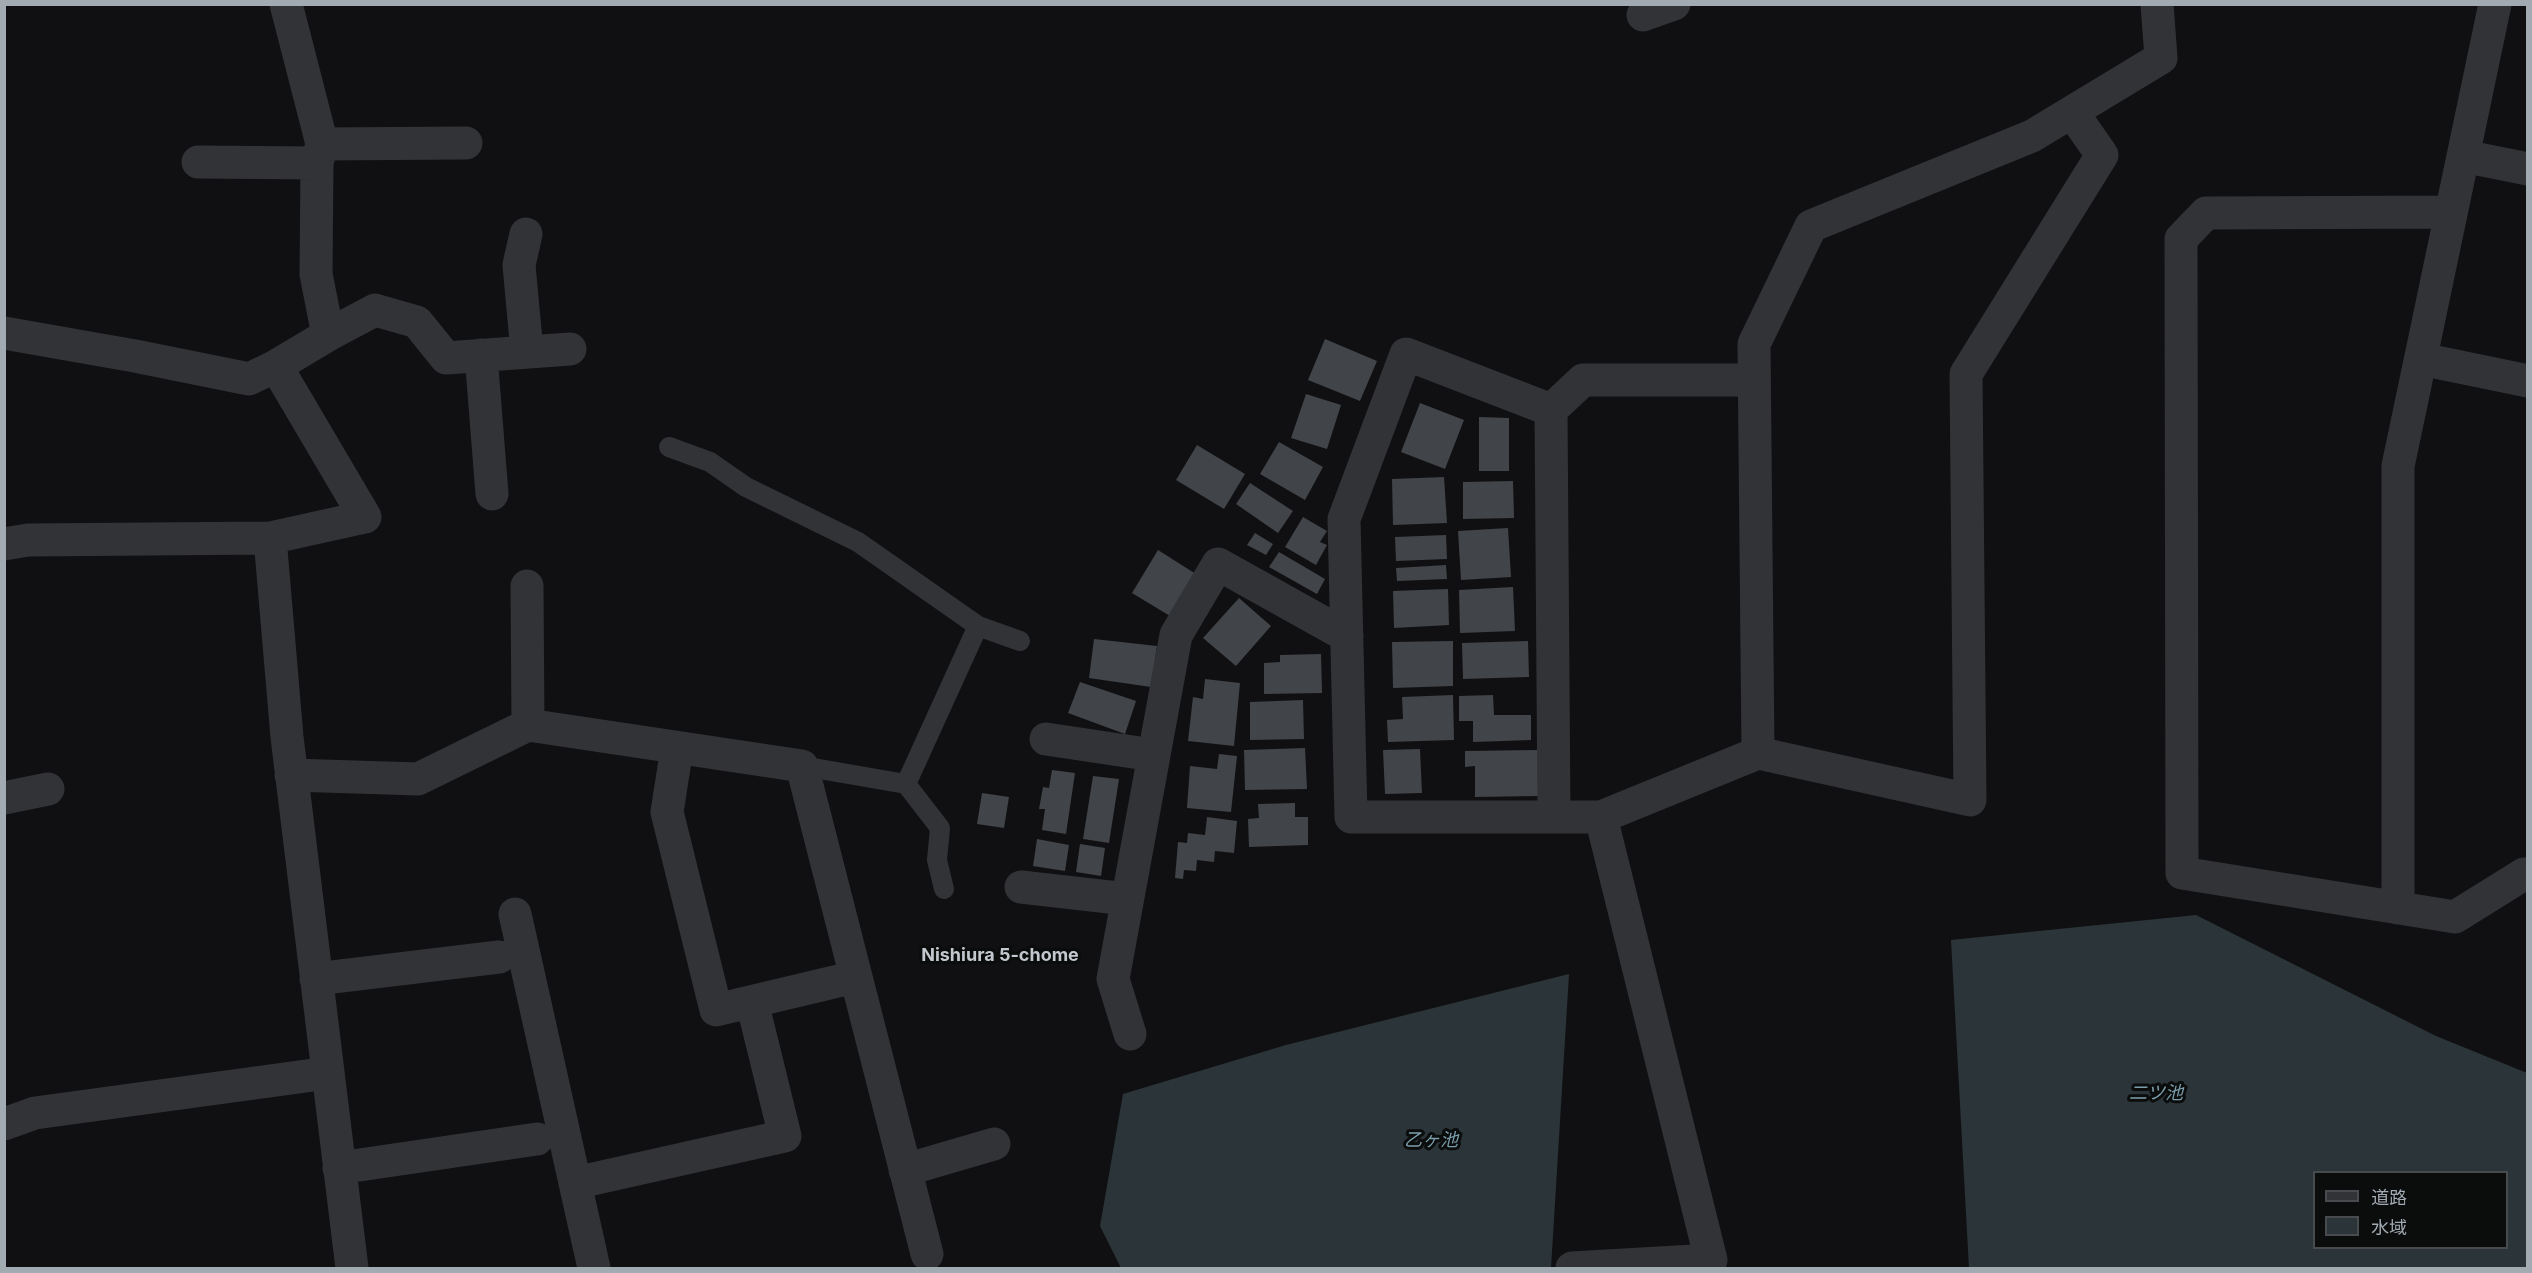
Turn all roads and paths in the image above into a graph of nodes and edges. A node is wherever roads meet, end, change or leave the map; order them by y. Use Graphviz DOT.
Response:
graph roads {
  1 [pos="286,4"];
  2 [pos="1674,4"];
  3 [pos="2157,4"];
  4 [pos="2494,4"];
  5 [pos="1643,15"];
  6 [pos="2072,112"];
  7 [pos="466,142"];
  8 [pos="320,154"];
  9 [pos="2463,156"];
  10 [pos="198,162"];
  11 [pos="2528,169"];
  12 [pos="2451,212"];
  13 [pos="526,234"];
  14 [pos="4,333"];
  15 [pos="328,335"];
  16 [pos="570,349"];
  17 [pos="527,352"];
  18 [pos="481,355"];
  19 [pos="2421,359"];
  20 [pos="276,366"];
  21 [pos="1754,380"];
  22 [pos="2528,381"];
  23 [pos="1551,410"];
  24 [pos="669,447"];
  25 [pos="492,494"];
  26 [pos="270,538"];
  27 [pos="4,543"];
  28 [pos="527,586"];
  29 [pos="978,626"];
  30 [pos="1347,636"];
  31 [pos="1020,641"];
  32 [pos="528,725"];
  33 [pos="1046,739"];
  34 [pos="677,748"];
  35 [pos="1758,753"];
  36 [pos="1153,754"];
  37 [pos="802,766"];
  38 [pos="291,775"];
  39 [pos="906,784"];
  40 [pos="48,789"];
  41 [pos="4,798"];
  42 [pos="1554,817"];
  43 [pos="1601,817"];
  44 [pos="2528,874"];
  45 [pos="1021,887"];
  46 [pos="944,889"];
  47 [pos="1127,899"];
  48 [pos="2398,908"];
  49 [pos="515,914"];
  50 [pos="499,957"];
  51 [pos="855,977"];
  52 [pos="316,979"];
  53 [pos="752,1002"];
  54 [pos="1130,1034"];
  55 [pos="328,1073"];
  56 [pos="4,1124"];
  57 [pos="537,1139"];
  58 [pos="994,1144"];
  59 [pos="339,1168"];
  60 [pos="905,1170"];
  61 [pos="575,1183"];
  62 [pos="927,1254"];
  63 [pos="352,1269"];
  64 [pos="594,1269"];
  65 [pos="1572,1269"];
  1 -- 8 [label="street"];
  2 -- 5 [label="street"];
  3 -- 6 [label="street"];
  4 -- 9 [label="street"];
  6 -- 21 [label="street"];
  6 -- 35 [label="street"];
  7 -- 8 [label="street"];
  8 -- 10 [label="street"];
  8 -- 15 [label="street"];
  9 -- 11 [label="street"];
  9 -- 12 [label="street"];
  12 -- 19 [label="street"];
  12 -- 48 [label="street"];
  13 -- 17 [label="street"];
  14 -- 20 [label="street"];
  15 -- 18 [label="street"];
  15 -- 20 [label="street"];
  16 -- 17 [label="street"];
  17 -- 18 [label="street"];
  18 -- 25 [label="street"];
  19 -- 22 [label="street"];
  19 -- 48 [label="street"];
  20 -- 26 [label="street"];
  21 -- 23 [label="street"];
  21 -- 35 [label="street"];
  23 -- 30 [label="street"];
  23 -- 42 [label="street"];
  24 -- 29 [label="lane"];
  26 -- 27 [label="street"];
  26 -- 38 [label="street"];
  28 -- 32 [label="street"];
  29 -- 31 [label="lane"];
  29 -- 39 [label="lane"];
  30 -- 36 [label="street"];
  30 -- 42 [label="street"];
  32 -- 34 [label="street"];
  32 -- 38 [label="street"];
  33 -- 36 [label="street"];
  34 -- 37 [label="street"];
  34 -- 53 [label="street"];
  35 -- 43 [label="street"];
  36 -- 47 [label="street"];
  37 -- 39 [label="lane"];
  37 -- 51 [label="street"];
  38 -- 52 [label="street"];
  39 -- 46 [label="lane"];
  40 -- 41 [label="street"];
  42 -- 43 [label="street"];
  43 -- 65 [label="street"];
  44 -- 48 [label="street"];
  45 -- 47 [label="street"];
  47 -- 54 [label="street"];
  49 -- 61 [label="street"];
  50 -- 52 [label="street"];
  51 -- 53 [label="street"];
  51 -- 60 [label="street"];
  52 -- 55 [label="street"];
  53 -- 61 [label="street"];
  55 -- 56 [label="street"];
  55 -- 59 [label="street"];
  57 -- 59 [label="street"];
  58 -- 60 [label="street"];
  59 -- 63 [label="street"];
  60 -- 62 [label="street"];
  61 -- 64 [label="street"];
}
